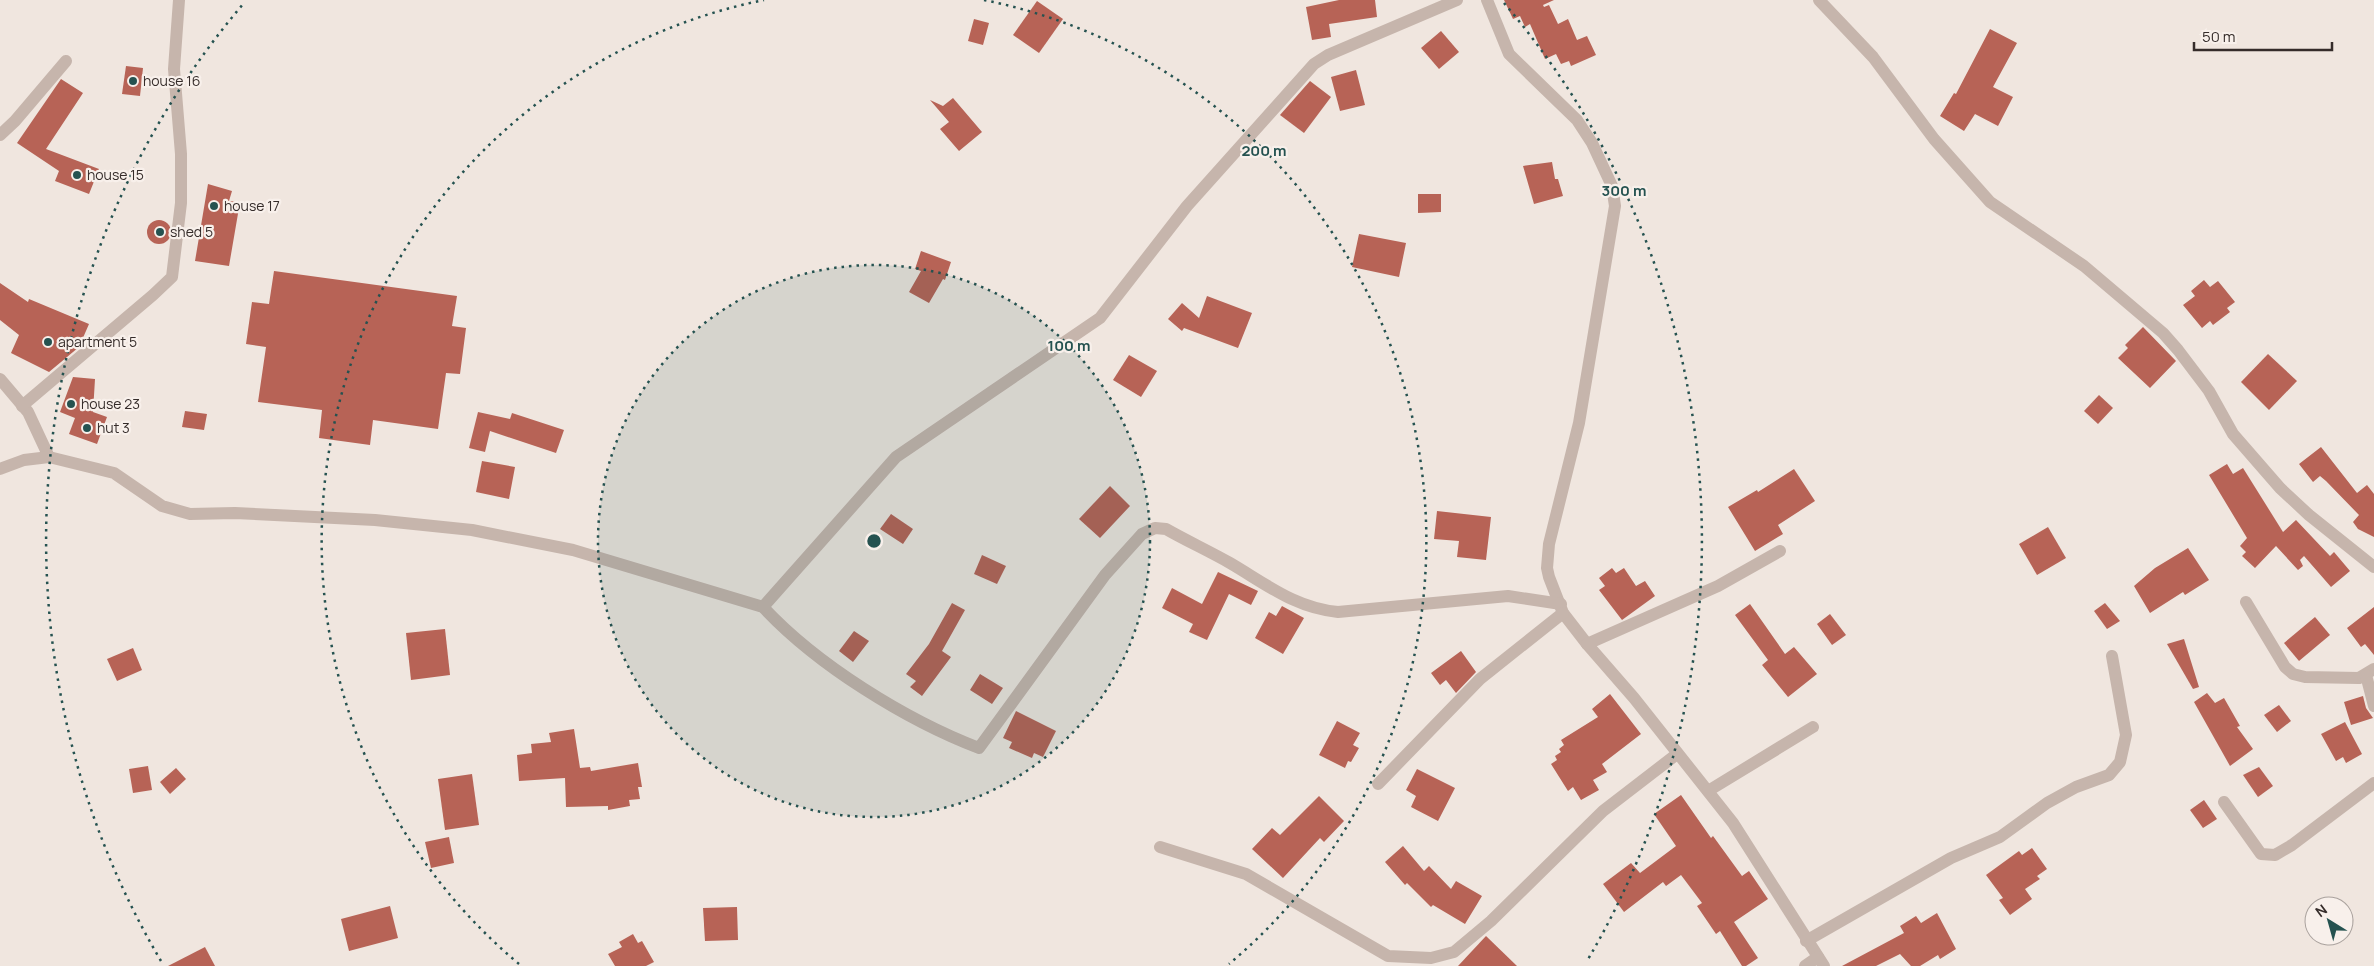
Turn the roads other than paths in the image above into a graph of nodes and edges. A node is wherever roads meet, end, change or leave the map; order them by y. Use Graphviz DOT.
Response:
graph roads {
  1 [pos="179,0"];
  2 [pos="1457,0"];
  3 [pos="1487,0"];
  4 [pos="1819,0"];
  5 [pos="66,61"];
  6 [pos="0,136"];
  7 [pos="0,379"];
  8 [pos="22,406"];
  9 [pos="49,457"];
  10 [pos="0,469"];
  11 [pos="1780,551"];
  12 [pos="2374,567"];
  13 [pos="2246,602"];
  14 [pos="763,607"];
  15 [pos="1562,609"];
  16 [pos="1587,644"];
  17 [pos="2112,656"];
  18 [pos="2370,672"];
  19 [pos="2374,706"];
  20 [pos="1813,727"];
  21 [pos="1676,754"];
  22 [pos="2374,783"];
  23 [pos="1378,784"];
  24 [pos="1708,791"];
  25 [pos="2224,802"];
  26 [pos="1160,847"];
  27 [pos="1806,941"];
  28 [pos="1821,962"];
  29 [pos="1805,966"];
  1 -- 8 [label="street"];
  2 -- 14 [label="street"];
  3 -- 15 [label="street"];
  4 -- 12 [label="street"];
  5 -- 6 [label="street"];
  7 -- 8 [label="street"];
  8 -- 9 [label="street"];
  9 -- 10 [label="street"];
  9 -- 14 [label="street"];
  11 -- 16 [label="street"];
  13 -- 18 [label="street"];
  14 -- 15 [label="street"];
  15 -- 16 [label="street"];
  15 -- 23 [label="street"];
  16 -- 21 [label="street"];
  17 -- 27 [label="street"];
  18 -- 19 [label="street"];
  20 -- 24 [label="street"];
  21 -- 24 [label="street"];
  21 -- 26 [label="street"];
  22 -- 25 [label="street"];
  24 -- 27 [label="street"];
  27 -- 28 [label="street"];
  28 -- 29 [label="street"];
}
